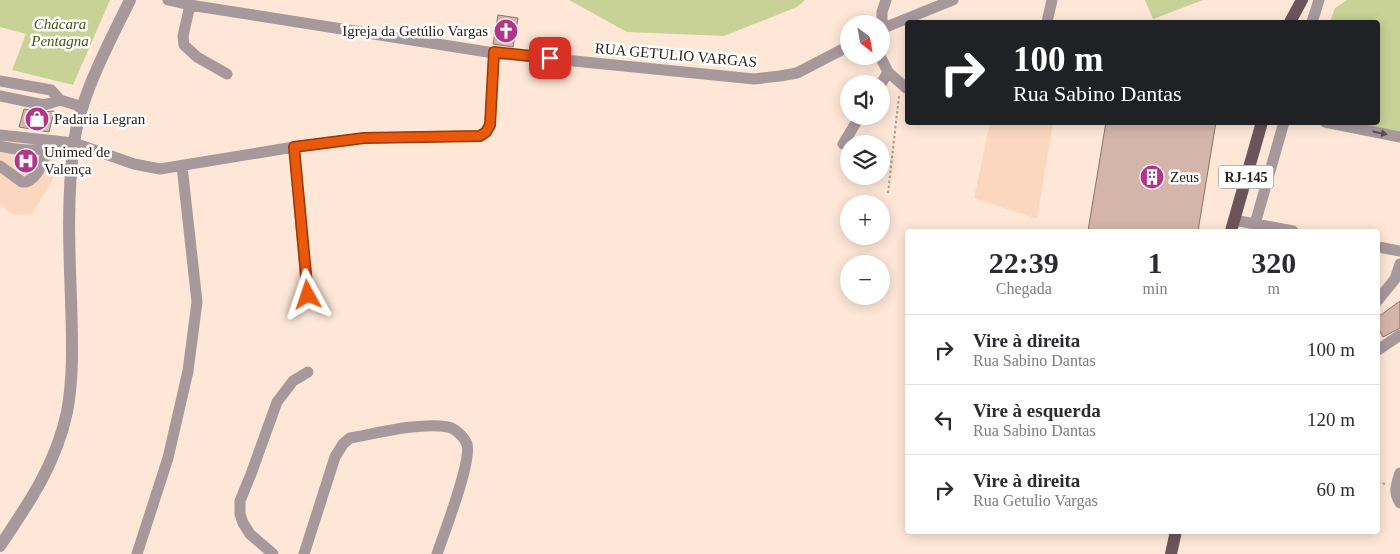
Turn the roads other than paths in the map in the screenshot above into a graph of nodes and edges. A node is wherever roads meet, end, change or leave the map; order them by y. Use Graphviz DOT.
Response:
graph roads {
  1 [pos="130,0"];
  2 [pos="168,0"];
  3 [pos="886,0"];
  4 [pos="953,0"];
  5 [pos="1052,0"];
  6 [pos="1302,0"];
  7 [pos="1314,1"];
  8 [pos="190,5"];
  9 [pos="882,15"];
  10 [pos="1047,20"];
  11 [pos="1291,20"];
  12 [pos="1312,20"];
  13 [pos="890,26"];
  14 [pos="840,50"];
  15 [pos="494,52"];
  16 [pos="884,65"];
  17 [pos="888,72"];
  18 [pos="228,74"];
  19 [pos="886,75"];
  20 [pos="0,81"];
  21 [pos="903,86"];
  22 [pos="0,96"];
  23 [pos="60,100"];
  24 [pos="83,107"];
  25 [pos="1261,125"];
  26 [pos="1283,125"];
  27 [pos="1340,125"];
  28 [pos="0,135"];
  29 [pos="1400,137"];
  30 [pos="74,143"];
  31 [pos="51,144"];
  32 [pos="0,146"];
  33 [pos="294,147"];
  34 [pos="0,166"];
  35 [pos="182,166"];
  36 [pos="1233,225"];
  37 [pos="1254,228"];
  38 [pos="1267,229"];
  39 [pos="1380,247"];
  40 [pos="1400,251"];
  41 [pos="1400,264"];
  42 [pos="308,295"];
  43 [pos="1380,298"];
  44 [pos="1400,335"];
  45 [pos="1380,349"];
  46 [pos="308,372"];
  47 [pos="1400,473"];
  48 [pos="1400,503"];
  49 [pos="1175,534"];
  50 [pos="0,546"];
  51 [pos="137,554"];
  52 [pos="273,554"];
  53 [pos="304,554"];
  54 [pos="437,554"];
  55 [pos="1171,554"];
  1 -- 24 [label="street"];
  2 -- 8 [label="street, RUA GETULIO VARGAS"];
  3 -- 9 [label="street"];
  4 -- 13 [label="street"];
  5 -- 10 [label="street"];
  6 -- 11 [label="main road"];
  7 -- 12 [label="street"];
  8 -- 15 [label="street, RUA GETULIO VARGAS"];
  8 -- 18 [label="street"];
  14 -- 15 [label="street, RUA GETULIO VARGAS"];
  15 -- 33 [label="street"];
  16 -- 17 [label="street"];
  17 -- 19 [label="street"];
  17 -- 21 [label="street"];
  20 -- 23 [label="street"];
  22 -- 23 [label="street"];
  23 -- 24 [label="street"];
  24 -- 30 [label="street"];
  25 -- 36 [label="main road, RJ-145"];
  26 -- 37 [label="street"];
  27 -- 29 [label="street, one-way"];
  28 -- 31 [label="street"];
  30 -- 31 [label="street"];
  30 -- 35 [label="street"];
  30 -- 50 [label="street"];
  31 -- 32 [label="street"];
  31 -- 34 [label="street"];
  33 -- 35 [label="street"];
  33 -- 42 [label="street"];
  35 -- 51 [label="street"];
  36 -- 37 [label="street"];
  37 -- 38 [label="street"];
  39 -- 40 [label="street"];
  41 -- 43 [label="street"];
  44 -- 45 [label="street"];
  46 -- 52 [label="street"];
  47 -- 48 [label="street"];
  49 -- 55 [label="main road"];
  53 -- 54 [label="street"];
}
